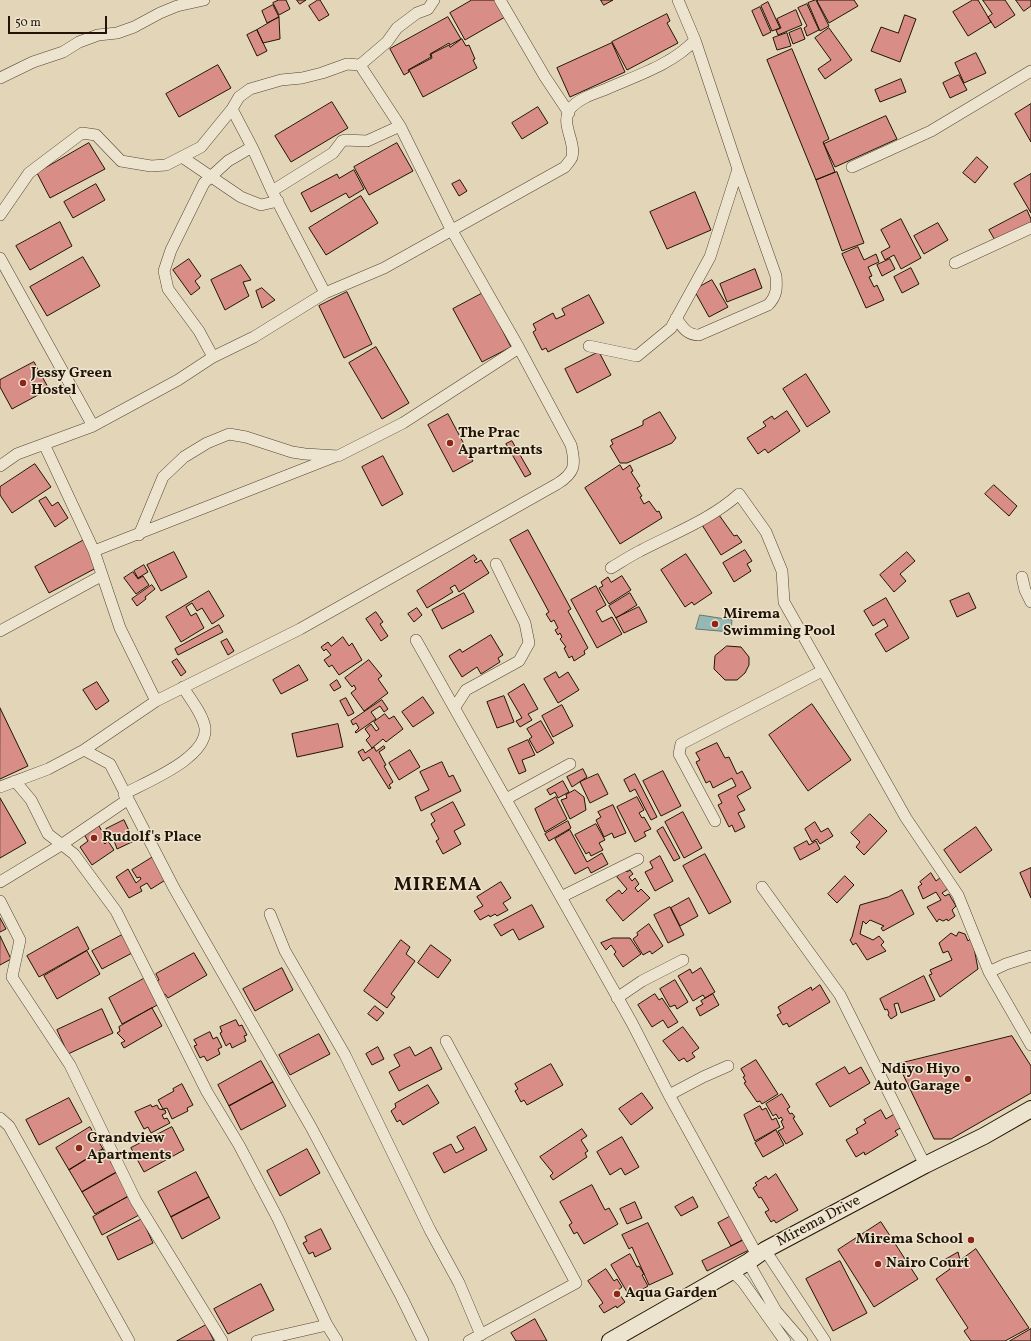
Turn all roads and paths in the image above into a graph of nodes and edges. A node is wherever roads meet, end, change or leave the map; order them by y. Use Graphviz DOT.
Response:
graph roads {
  1 [pos="204,0"];
  2 [pos="434,0"];
  3 [pos="500,0"];
  4 [pos="678,0"];
  5 [pos="694,40"];
  6 [pos="360,65"];
  7 [pos="1031,70"];
  8 [pos="0,78"];
  9 [pos="232,109"];
  10 [pos="569,113"];
  11 [pos="400,126"];
  12 [pos="252,147"];
  13 [pos="182,157"];
  14 [pos="852,167"];
  15 [pos="738,169"];
  16 [pos="212,176"];
  17 [pos="272,191"];
  18 [pos="278,201"];
  19 [pos="0,215"];
  20 [pos="1031,228"];
  21 [pos="451,229"];
  22 [pos="0,258"];
  23 [pos="955,263"];
  24 [pos="325,293"];
  25 [pos="676,318"];
  26 [pos="589,346"];
  27 [pos="519,348"];
  28 [pos="213,357"];
  29 [pos="93,426"];
  30 [pos="44,444"];
  31 [pos="338,456"];
  32 [pos="0,466"];
  33 [pos="139,535"];
  34 [pos="94,552"];
  35 [pos="496,564"];
  36 [pos="611,568"];
  37 [pos="102,576"];
  38 [pos="1022,576"];
  39 [pos="1031,602"];
  40 [pos="0,631"];
  41 [pos="416,640"];
  42 [pos="822,671"];
  43 [pos="183,687"];
  44 [pos="156,701"];
  45 [pos="455,707"];
  46 [pos="84,750"];
  47 [pos="570,764"];
  48 [pos="15,781"];
  49 [pos="0,787"];
  50 [pos="126,797"];
  51 [pos="506,799"];
  52 [pos="714,821"];
  53 [pos="61,845"];
  54 [pos="638,859"];
  55 [pos="0,882"];
  56 [pos="762,887"];
  57 [pos="561,897"];
  58 [pos="0,901"];
  59 [pos="270,914"];
  60 [pos="1031,956"];
  61 [pos="683,960"];
  62 [pos="989,972"];
  63 [pos="617,998"];
  64 [pos="446,1040"];
  65 [pos="1031,1045"];
  66 [pos="728,1066"];
  67 [pos="669,1095"];
  68 [pos="1031,1110"];
  69 [pos="0,1118"];
  70 [pos="925,1165"];
  71 [pos="757,1255"];
  72 [pos="732,1271"];
  73 [pos="327,1325"];
  74 [pos="481,1334"];
  75 [pos="129,1341"];
  76 [pos="222,1341"];
  77 [pos="257,1341"];
  78 [pos="337,1341"];
  79 [pos="423,1341"];
  80 [pos="469,1341"];
  81 [pos="610,1341"];
  82 [pos="785,1341"];
  83 [pos="802,1341"];
  84 [pos="825,1341"];
  1 -- 8 [label="street"];
  2 -- 6 [label="street"];
  3 -- 10 [label="street"];
  4 -- 5 [label="street"];
  5 -- 10 [label="street"];
  5 -- 15 [label="street"];
  6 -- 9 [label="street"];
  6 -- 11 [label="street"];
  7 -- 14 [label="street"];
  9 -- 12 [label="street"];
  9 -- 13 [label="street"];
  10 -- 21 [label="street"];
  11 -- 17 [label="street"];
  11 -- 21 [label="street"];
  12 -- 16 [label="street"];
  12 -- 17 [label="street"];
  13 -- 16 [label="street"];
  13 -- 19 [label="street"];
  15 -- 25 [label="street"];
  15 -- 25 [label="street"];
  16 -- 18 [label="street"];
  16 -- 28 [label="street"];
  17 -- 18 [label="street"];
  18 -- 24 [label="street"];
  20 -- 23 [label="street"];
  21 -- 24 [label="street"];
  21 -- 27 [label="street"];
  22 -- 29 [label="street"];
  24 -- 28 [label="street"];
  25 -- 26 [label="street"];
  27 -- 31 [label="street"];
  27 -- 43 [label="street"];
  28 -- 29 [label="street"];
  29 -- 30 [label="street"];
  30 -- 32 [label="street"];
  30 -- 34 [label="street"];
  31 -- 33 [label="street"];
  31 -- 33 [label="street"];
  33 -- 34 [label="street"];
  34 -- 37 [label="street"];
  35 -- 45 [label="street"];
  36 -- 42 [label="street"];
  37 -- 40 [label="street"];
  37 -- 44 [label="street"];
  38 -- 39 [label="street"];
  41 -- 45 [label="street"];
  42 -- 52 [label="street"];
  42 -- 62 [label="street"];
  43 -- 44 [label="street"];
  43 -- 50 [label="street"];
  44 -- 46 [label="street"];
  45 -- 51 [label="street"];
  46 -- 48 [label="street"];
  46 -- 50 [label="street"];
  47 -- 51 [label="street"];
  48 -- 49 [label="street"];
  48 -- 53 [label="street"];
  50 -- 53 [label="street"];
  50 -- 79 [label="street"];
  51 -- 57 [label="street"];
  53 -- 55 [label="street"];
  53 -- 73 [label="street"];
  54 -- 57 [label="street"];
  56 -- 70 [label="street"];
  57 -- 63 [label="street"];
  58 -- 76 [label="street"];
  59 -- 74 [label="street"];
  60 -- 62 [label="street"];
  61 -- 63 [label="street"];
  62 -- 65 [label="street"];
  63 -- 67 [label="street"];
  64 -- 74 [label="street"];
  66 -- 67 [label="street"];
  67 -- 71 [label="street"];
  68 -- 70 [label="street, Mirema Drive"];
  69 -- 75 [label="street"];
  70 -- 71 [label="street, Mirema Drive"];
  71 -- 72 [label="street, Mirema Drive"];
  71 -- 83 [label="street"];
  71 -- 84 [label="street"];
  72 -- 81 [label="street, Mirema Drive"];
  72 -- 82 [label="street"];
  73 -- 77 [label="street"];
  73 -- 78 [label="street"];
  74 -- 80 [label="street"];
}
